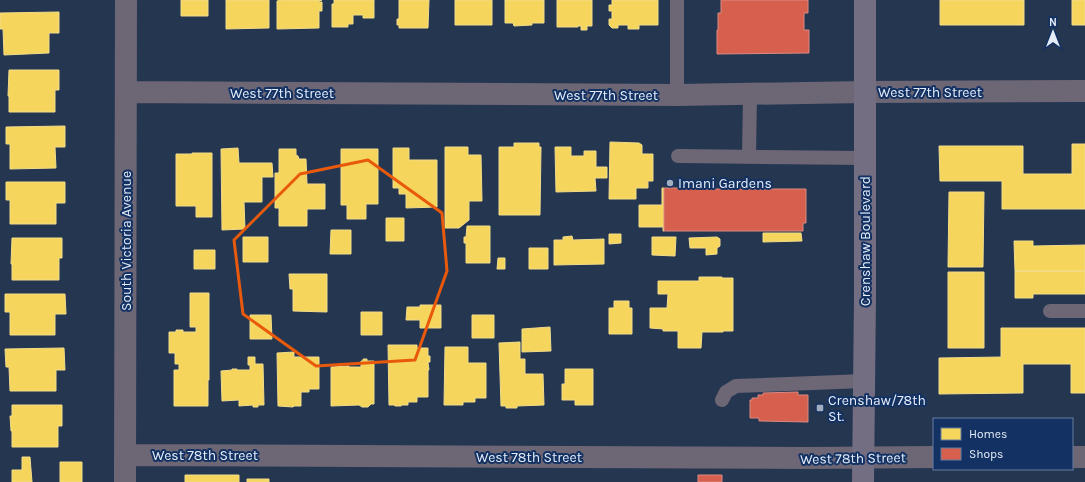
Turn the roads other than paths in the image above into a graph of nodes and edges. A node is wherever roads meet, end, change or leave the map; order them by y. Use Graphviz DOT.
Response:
graph roads {
  1 [pos="126,0"];
  2 [pos="677,0"];
  3 [pos="865,0"];
  4 [pos="1085,91"];
  5 [pos="126,92"];
  6 [pos="865,92"];
  7 [pos="750,94"];
  8 [pos="677,95"];
  9 [pos="678,156"];
  10 [pos="749,157"];
  11 [pos="865,158"];
  12 [pos="1050,311"];
  13 [pos="1085,311"];
  14 [pos="864,381"];
  15 [pos="722,400"];
  16 [pos="125,455"];
  17 [pos="933,457"];
  18 [pos="1073,457"];
  19 [pos="1085,457"];
  20 [pos="863,458"];
  21 [pos="125,482"];
  22 [pos="863,482"];
  1 -- 5 [label="street, South Victoria Avenue"];
  2 -- 8 [label="lane"];
  3 -- 6 [label="main road, Crenshaw Boulevard"];
  4 -- 6 [label="street, West 77th Street"];
  5 -- 8 [label="street, West 77th Street"];
  5 -- 16 [label="street, South Victoria Avenue"];
  6 -- 7 [label="street, West 77th Street"];
  6 -- 11 [label="main road, Crenshaw Boulevard"];
  7 -- 8 [label="street, West 77th Street"];
  7 -- 10 [label="lane"];
  9 -- 10 [label="lane"];
  10 -- 11 [label="lane"];
  11 -- 14 [label="main road, Crenshaw Boulevard"];
  12 -- 13 [label="lane"];
  14 -- 15 [label="lane"];
  14 -- 20 [label="main road, Crenshaw Boulevard"];
  16 -- 20 [label="street, West 78th Street"];
  16 -- 21 [label="street, South Victoria Avenue"];
  17 -- 20 [label="street, West 78th Street"];
  18 -- 19 [label="street"];
  20 -- 22 [label="main road, Crenshaw Boulevard"];
}
